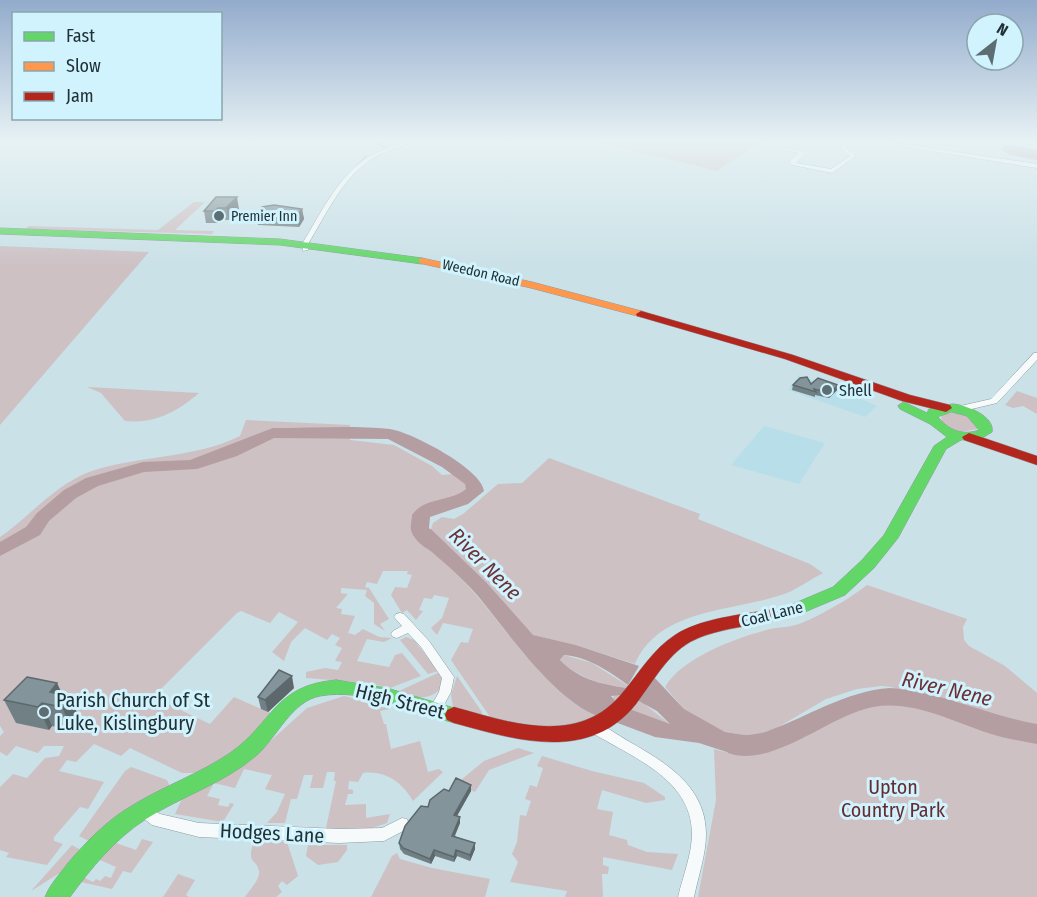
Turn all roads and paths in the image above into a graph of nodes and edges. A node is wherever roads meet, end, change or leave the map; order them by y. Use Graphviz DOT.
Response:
graph roads {
  1 [pos="348,182"];
  2 [pos="0,231"];
  3 [pos="0,239"];
  4 [pos="308,242"];
  5 [pos="1037,355"];
  6 [pos="990,403"];
  7 [pos="951,409"];
  8 [pos="984,422"];
  9 [pos="934,424"];
  10 [pos="964,437"];
  11 [pos="940,446"];
  12 [pos="1037,452"];
  13 [pos="1037,461"];
  14 [pos="400,617"];
  15 [pos="410,627"];
  16 [pos="398,634"];
  17 [pos="435,710"];
  18 [pos="602,724"];
  19 [pos="143,810"];
  20 [pos="402,824"];
  21 [pos="56,897"];
  22 [pos="686,897"];
  1 -- 4 [label="street"];
  2 -- 4 [label="main road, Weedon Road"];
  3 -- 4 [label="main road, Weedon Road"];
  4 -- 7 [label="main road, Weedon Road"];
  4 -- 9 [label="main road, Weedon Road"];
  5 -- 6 [label="street"];
  6 -- 7 [label="street"];
  6 -- 8 [label="street"];
  7 -- 8 [label="main road, Weedon Road"];
  7 -- 9 [label="main road"];
  8 -- 10 [label="main road"];
  8 -- 12 [label="main road"];
  9 -- 10 [label="main road, Weedon Road"];
  9 -- 11 [label="main road"];
  10 -- 11 [label="main road"];
  10 -- 13 [label="main road"];
  11 -- 18 [label="main road, Coal Lane"];
  14 -- 15 [label="street"];
  15 -- 16 [label="street"];
  15 -- 17 [label="street"];
  17 -- 18 [label="main road, High Street"];
  17 -- 19 [label="main road, High Street"];
  18 -- 22 [label="street"];
  19 -- 20 [label="street, Hodges Lane"];
  19 -- 21 [label="main road, High Street"];
}
